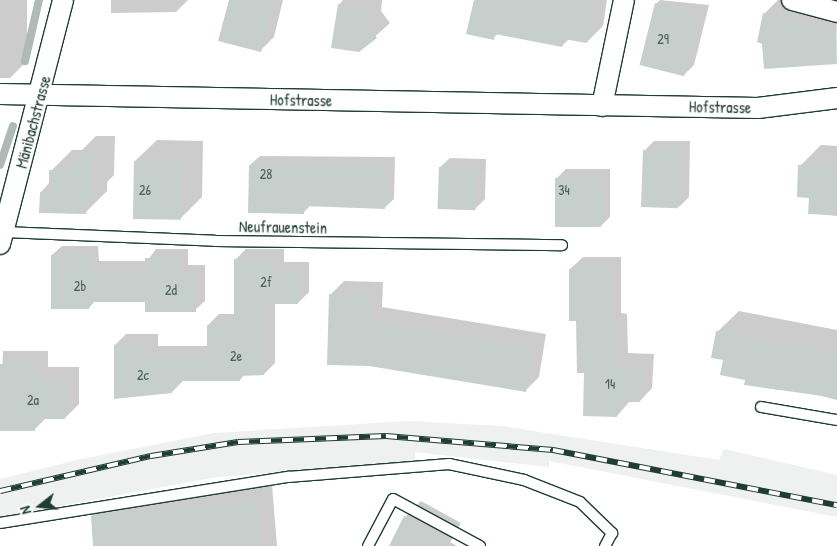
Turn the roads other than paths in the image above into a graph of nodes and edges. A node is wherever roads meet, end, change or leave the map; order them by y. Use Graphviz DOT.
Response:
graph roads {
  1 [pos="63,0"];
  2 [pos="624,0"];
  3 [pos="792,0"];
  4 [pos="837,12"];
  5 [pos="0,94"];
  6 [pos="42,94"];
  7 [pos="837,98"];
  8 [pos="602,106"];
  9 [pos="2,238"];
  10 [pos="562,245"];
  11 [pos="761,407"];
  12 [pos="837,420"];
  13 [pos="0,523"];
  14 [pos="368,546"];
  15 [pos="480,546"];
  16 [pos="605,546"];
  1 -- 6 [label="street, Mänibachstrasse"];
  2 -- 8 [label="street"];
  3 -- 4 [label="street"];
  5 -- 6 [label="street, Hofstrasse"];
  6 -- 8 [label="street, Hofstrasse"];
  6 -- 9 [label="street, Mänibachstrasse"];
  7 -- 8 [label="street, Hofstrasse"];
  9 -- 10 [label="lane, Neufrauenstein"];
  11 -- 12 [label="lane"];
  13 -- 16 [label="lane"];
  14 -- 15 [label="lane"];
}
